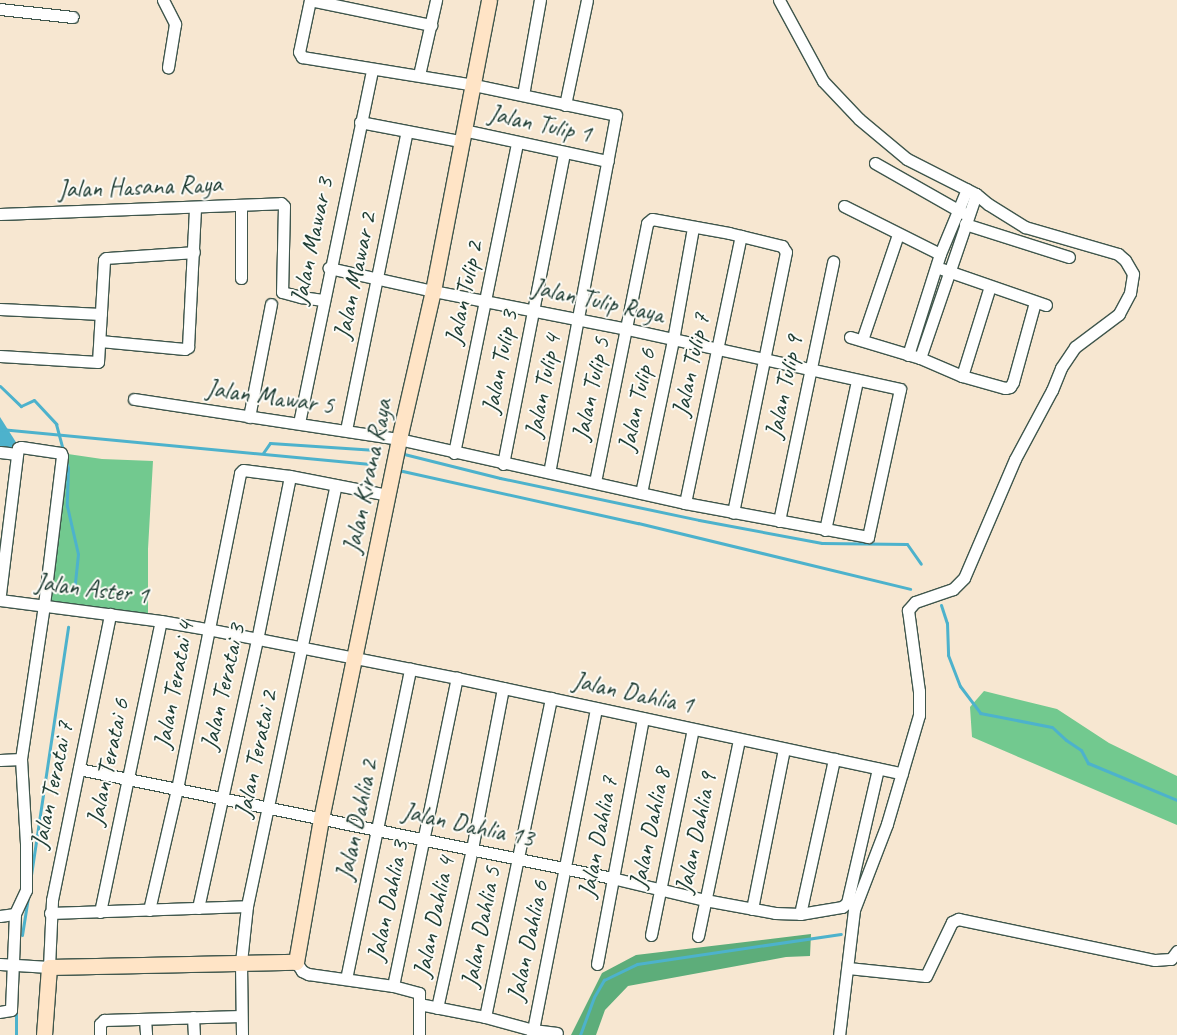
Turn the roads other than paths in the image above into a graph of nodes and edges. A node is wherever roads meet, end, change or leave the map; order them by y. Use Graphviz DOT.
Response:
graph roads {
  1 [pos="163,0"];
  2 [pos="310,0"];
  3 [pos="436,0"];
  4 [pos="489,0"];
  5 [pos="540,0"];
  6 [pos="587,0"];
  7 [pos="779,0"];
  8 [pos="0,9"];
  9 [pos="73,17"];
  10 [pos="431,25"];
  11 [pos="168,67"];
  12 [pos="372,69"];
  13 [pos="419,75"];
  14 [pos="474,85"];
  15 [pos="523,95"];
  16 [pos="565,105"];
  17 [pos="360,122"];
  18 [pos="408,131"];
  19 [pos="461,136"];
  20 [pos="518,142"];
  21 [pos="564,152"];
  22 [pos="608,161"];
  23 [pos="875,162"];
  24 [pos="972,191"];
  25 [pos="242,206"];
  26 [pos="844,206"];
  27 [pos="195,208"];
  28 [pos="957,210"];
  29 [pos="0,214"];
  30 [pos="967,220"];
  31 [pos="693,228"];
  32 [pos="898,234"];
  33 [pos="741,236"];
  34 [pos="194,252"];
  35 [pos="940,254"];
  36 [pos="1069,257"];
  37 [pos="833,262"];
  38 [pos="936,266"];
  39 [pos="329,268"];
  40 [pos="949,272"];
  41 [pos="241,278"];
  42 [pos="377,279"];
  43 [pos="990,286"];
  44 [pos="433,291"];
  45 [pos="323,300"];
  46 [pos="486,300"];
  47 [pos="271,304"];
  48 [pos="0,310"];
  49 [pos="533,310"];
  50 [pos="101,314"];
  51 [pos="579,319"];
  52 [pos="626,328"];
  53 [pos="850,337"];
  54 [pos="100,340"];
  55 [pos="673,340"];
  56 [pos="862,340"];
  57 [pos="718,350"];
  58 [pos="908,355"];
  59 [pos="0,356"];
  60 [pos="920,358"];
  61 [pos="765,360"];
  62 [pos="810,370"];
  63 [pos="962,376"];
  64 [pos="856,381"];
  65 [pos="134,399"];
  66 [pos="249,417"];
  67 [pos="299,423"];
  68 [pos="346,430"];
  69 [pos="398,447"];
  70 [pos="0,452"];
  71 [pos="454,453"];
  72 [pos="17,454"];
  73 [pos="503,464"];
  74 [pos="549,472"];
  75 [pos="290,476"];
  76 [pos="595,482"];
  77 [pos="336,485"];
  78 [pos="641,493"];
  79 [pos="388,495"];
  80 [pos="685,503"];
  81 [pos="733,512"];
  82 [pos="779,521"];
  83 [pos="825,530"];
  84 [pos="0,594"];
  85 [pos="0,600"];
  86 [pos="44,606"];
  87 [pos="110,614"];
  88 [pos="161,621"];
  89 [pos="207,629"];
  90 [pos="257,640"];
  91 [pos="301,648"];
  92 [pos="354,658"];
  93 [pos="410,669"];
  94 [pos="457,678"];
  95 [pos="503,688"];
  96 [pos="551,698"];
  97 [pos="596,708"];
  98 [pos="644,718"];
  99 [pos="693,729"];
  100 [pos="739,739"];
  101 [pos="784,749"];
  102 [pos="834,759"];
  103 [pos="0,760"];
  104 [pos="21,760"];
  105 [pos="79,769"];
  106 [pos="878,769"];
  107 [pos="902,774"];
  108 [pos="127,779"];
  109 [pos="177,789"];
  110 [pos="221,798"];
  111 [pos="268,808"];
  112 [pos="321,820"];
  113 [pos="378,830"];
  114 [pos="424,839"];
  115 [pos="472,849"];
  116 [pos="517,858"];
  117 [pos="566,868"];
  118 [pos="612,878"];
  119 [pos="660,891"];
  120 [pos="705,900"];
  121 [pos="247,906"];
  122 [pos="198,908"];
  123 [pos="752,909"];
  124 [pos="149,910"];
  125 [pos="100,912"];
  126 [pos="50,913"];
  127 [pos="15,914"];
  128 [pos="800,914"];
  129 [pos="0,916"];
  130 [pos="651,936"];
  131 [pos="698,936"];
  132 [pos="1177,951"];
  133 [pos="241,962"];
  134 [pos="296,962"];
  135 [pos="0,964"];
  136 [pos="13,964"];
  137 [pos="597,964"];
  138 [pos="49,967"];
  139 [pos="848,968"];
  140 [pos="346,979"];
  141 [pos="393,986"];
  142 [pos="419,999"];
  143 [pos="437,1008"];
  144 [pos="0,1012"];
  145 [pos="241,1016"];
  146 [pos="194,1017"];
  147 [pos="485,1017"];
  148 [pos="145,1019"];
  149 [pos="532,1033"];
  150 [pos="557,1033"];
  151 [pos="44,1035"];
  152 [pos="100,1035"];
  153 [pos="146,1035"];
  154 [pos="194,1035"];
  155 [pos="242,1035"];
  156 [pos="418,1035"];
  157 [pos="840,1035"];
  1 -- 11 [label="street"];
  2 -- 10 [label="street"];
  2 -- 12 [label="street"];
  3 -- 10 [label="street"];
  4 -- 14 [label="street, Jalan Kirana Raya"];
  5 -- 15 [label="street"];
  6 -- 16 [label="street"];
  7 -- 24 [label="street"];
  8 -- 9 [label="street"];
  10 -- 13 [label="street"];
  12 -- 13 [label="street"];
  12 -- 17 [label="street, Jalan Mawar 3"];
  13 -- 14 [label="street"];
  14 -- 15 [label="street"];
  14 -- 19 [label="street, Jalan Kirana Raya"];
  15 -- 16 [label="street"];
  16 -- 22 [label="street, Jalan Tulip 4"];
  17 -- 18 [label="street, Jalan Tulip 1"];
  17 -- 39 [label="street, Jalan Mawar 3"];
  18 -- 19 [label="street, Jalan Tulip 1"];
  18 -- 42 [label="street, Jalan Mawar 2"];
  19 -- 20 [label="street, Jalan Tulip 1"];
  19 -- 44 [label="street, Jalan Kirana Raya"];
  20 -- 21 [label="street, Jalan Tulip 1"];
  20 -- 46 [label="street, Jalan Tulip 2"];
  21 -- 22 [label="street, Jalan Tulip 1"];
  21 -- 49 [label="street, Jalan Tulip 3"];
  22 -- 51 [label="street, Jalan Tulip 4"];
  23 -- 28 [label="street"];
  24 -- 28 [label="street"];
  24 -- 30 [label="street"];
  24 -- 107 [label="street"];
  25 -- 27 [label="street, Jalan Hasana Raya"];
  25 -- 41 [label="street"];
  25 -- 45 [label="street, Jalan Hasana Raya"];
  26 -- 32 [label="street"];
  27 -- 29 [label="street, Jalan Hasana Raya"];
  27 -- 34 [label="street"];
  28 -- 30 [label="street"];
  28 -- 35 [label="street"];
  30 -- 36 [label="street"];
  30 -- 40 [label="street"];
  31 -- 33 [label="street"];
  31 -- 52 [label="street, Jalan Tulip 5"];
  31 -- 55 [label="street, Jalan Tulip 6"];
  32 -- 35 [label="street"];
  32 -- 56 [label="street"];
  33 -- 57 [label="street, Jalan Tulip 7"];
  33 -- 61 [label="street"];
  34 -- 50 [label="street"];
  34 -- 54 [label="street"];
  35 -- 38 [label="street"];
  37 -- 62 [label="street, Jalan Tulip 9"];
  38 -- 40 [label="street"];
  38 -- 58 [label="street"];
  39 -- 42 [label="street, Jalan Tulip Raya"];
  39 -- 45 [label="street, Jalan Mawar 3"];
  40 -- 43 [label="street"];
  40 -- 60 [label="street"];
  42 -- 44 [label="street, Jalan Tulip Raya"];
  42 -- 68 [label="street, Jalan Mawar 2"];
  43 -- 63 [label="street"];
  43 -- 63 [label="street"];
  44 -- 46 [label="street, Jalan Tulip Raya"];
  44 -- 69 [label="street, Jalan Kirana Raya"];
  45 -- 67 [label="street, Jalan Mawar 3"];
  46 -- 49 [label="street, Jalan Tulip Raya"];
  46 -- 71 [label="street, Jalan Tulip 2"];
  47 -- 66 [label="street"];
  48 -- 50 [label="street"];
  49 -- 51 [label="street, Jalan Tulip Raya"];
  49 -- 73 [label="street, Jalan Tulip 3"];
  50 -- 54 [label="street"];
  51 -- 52 [label="street, Jalan Tulip Raya"];
  51 -- 74 [label="street, Jalan Tulip 4"];
  52 -- 55 [label="street, Jalan Tulip Raya"];
  52 -- 76 [label="street, Jalan Tulip 5"];
  53 -- 56 [label="street"];
  54 -- 59 [label="street"];
  55 -- 57 [label="street, Jalan Tulip Raya"];
  55 -- 78 [label="street, Jalan Tulip 6"];
  56 -- 58 [label="street"];
  57 -- 61 [label="street, Jalan Tulip Raya"];
  57 -- 80 [label="street, Jalan Tulip 7"];
  58 -- 60 [label="street"];
  60 -- 63 [label="street"];
  61 -- 62 [label="street, Jalan Tulip Raya"];
  61 -- 81 [label="street"];
  62 -- 64 [label="street, Jalan Tulip Raya"];
  62 -- 82 [label="street, Jalan Tulip 9"];
  64 -- 83 [label="street"];
  64 -- 83 [label="street, Jalan Tulip Raya"];
  65 -- 66 [label="street, Jalan Mawar 5"];
  66 -- 67 [label="street, Jalan Mawar 5"];
  67 -- 68 [label="street, Jalan Mawar 5"];
  68 -- 69 [label="street, Jalan Mawar 5"];
  69 -- 71 [label="street, Jalan Mawar 5"];
  69 -- 79 [label="street, Jalan Kirana Raya"];
  70 -- 72 [label="street"];
  71 -- 73 [label="street, Jalan Mawar 5"];
  72 -- 84 [label="street"];
  72 -- 86 [label="street"];
  73 -- 74 [label="street, Jalan Mawar 5"];
  74 -- 76 [label="street, Jalan Mawar 5"];
  75 -- 77 [label="street"];
  75 -- 89 [label="street, Jalan Teratai 4"];
  75 -- 90 [label="street, Jalan Teratai 3"];
  76 -- 78 [label="street, Jalan Mawar 5"];
  77 -- 79 [label="street"];
  77 -- 91 [label="street, Jalan Teratai 2"];
  78 -- 80 [label="street, Jalan Mawar 5"];
  79 -- 92 [label="street, Jalan Kirana Raya"];
  80 -- 81 [label="street, Jalan Mawar 5"];
  81 -- 82 [label="street, Jalan Mawar 5"];
  82 -- 83 [label="street, Jalan Mawar 5"];
  85 -- 86 [label="street, Jalan Aster 1"];
  86 -- 87 [label="street, Jalan Aster 1"];
  86 -- 104 [label="street"];
  87 -- 88 [label="street, Jalan Aster 1"];
  87 -- 105 [label="street, Jalan Teratai 7"];
  88 -- 89 [label="street, Jalan Aster 1"];
  88 -- 108 [label="street, Jalan Teratai 6"];
  89 -- 90 [label="street, Jalan Aster 1"];
  89 -- 109 [label="street, Jalan Teratai 4"];
  90 -- 91 [label="street, Jalan Aster 1"];
  90 -- 110 [label="street, Jalan Teratai 3"];
  91 -- 92 [label="street, Jalan Aster 1"];
  91 -- 111 [label="street, Jalan Teratai 2"];
  92 -- 93 [label="street, Jalan Dahlia 1"];
  92 -- 112 [label="street, Jalan Kirana Raya"];
  93 -- 94 [label="street, Jalan Dahlia 1"];
  93 -- 113 [label="street, Jalan Dahlia 2"];
  94 -- 95 [label="street, Jalan Dahlia 1"];
  94 -- 114 [label="street, Jalan Dahlia 3"];
  95 -- 96 [label="street, Jalan Dahlia 1"];
  95 -- 115 [label="street, Jalan Dahlia 4"];
  96 -- 97 [label="street, Jalan Dahlia 1"];
  96 -- 116 [label="street, Jalan Dahlia 5"];
  97 -- 98 [label="street, Jalan Dahlia 1"];
  97 -- 117 [label="street, Jalan Dahlia 6"];
  98 -- 99 [label="street, Jalan Dahlia 1"];
  98 -- 118 [label="street, Jalan Dahlia 7"];
  99 -- 100 [label="street, Jalan Dahlia 1"];
  99 -- 119 [label="street, Jalan Dahlia 8"];
  100 -- 101 [label="street, Jalan Dahlia 1"];
  100 -- 120 [label="street, Jalan Dahlia 9"];
  101 -- 102 [label="street, Jalan Dahlia 1"];
  101 -- 123 [label="street"];
  102 -- 106 [label="street, Jalan Dahlia 1"];
  102 -- 128 [label="street"];
  103 -- 104 [label="street"];
  104 -- 127 [label="street"];
  105 -- 108 [label="street, Jalan Dahlia 13"];
  105 -- 126 [label="street, Jalan Teratai 7"];
  106 -- 107 [label="street, Jalan Dahlia 1"];
  106 -- 128 [label="street, Jalan Dahlia 13"];
  107 -- 139 [label="street"];
  108 -- 109 [label="street, Jalan Dahlia 13"];
  108 -- 125 [label="street, Jalan Teratai 6"];
  109 -- 110 [label="street, Jalan Dahlia 13"];
  109 -- 124 [label="street, Jalan Teratai 4"];
  110 -- 111 [label="street, Jalan Dahlia 13"];
  110 -- 122 [label="street, Jalan Teratai 3"];
  111 -- 112 [label="street, Jalan Dahlia 13"];
  111 -- 121 [label="street, Jalan Teratai 2"];
  112 -- 113 [label="street, Jalan Dahlia 13"];
  112 -- 134 [label="street, Jalan Kirana Raya"];
  113 -- 114 [label="street, Jalan Dahlia 13"];
  113 -- 140 [label="street, Jalan Dahlia 2"];
  114 -- 115 [label="street, Jalan Dahlia 13"];
  114 -- 141 [label="street, Jalan Dahlia 3"];
  115 -- 116 [label="street, Jalan Dahlia 13"];
  115 -- 143 [label="street, Jalan Dahlia 4"];
  116 -- 117 [label="street, Jalan Dahlia 13"];
  116 -- 147 [label="street, Jalan Dahlia 5"];
  117 -- 118 [label="street, Jalan Dahlia 13"];
  117 -- 149 [label="street, Jalan Dahlia 6"];
  118 -- 119 [label="street, Jalan Dahlia 13"];
  118 -- 137 [label="street, Jalan Dahlia 7"];
  119 -- 120 [label="street, Jalan Dahlia 13"];
  119 -- 130 [label="street, Jalan Dahlia 8"];
  120 -- 123 [label="street, Jalan Dahlia 13"];
  120 -- 131 [label="street, Jalan Dahlia 9"];
  121 -- 122 [label="street"];
  121 -- 133 [label="street, Jalan Teratai 2"];
  122 -- 124 [label="street"];
  123 -- 128 [label="street, Jalan Dahlia 13"];
  124 -- 125 [label="street"];
  125 -- 126 [label="street"];
  126 -- 138 [label="street, Jalan Teratai 7"];
  127 -- 129 [label="street"];
  127 -- 136 [label="street"];
  132 -- 139 [label="street"];
  133 -- 134 [label="street"];
  133 -- 138 [label="street"];
  133 -- 145 [label="street, Jalan Teratai 2"];
  134 -- 140 [label="street"];
  135 -- 136 [label="street"];
  136 -- 138 [label="street"];
  136 -- 144 [label="street"];
  138 -- 151 [label="street"];
  139 -- 157 [label="street"];
  140 -- 141 [label="street"];
  141 -- 142 [label="street"];
  142 -- 143 [label="street"];
  142 -- 156 [label="street"];
  143 -- 147 [label="street"];
  145 -- 146 [label="street"];
  145 -- 155 [label="street, Jalan Teratai 2"];
  146 -- 148 [label="street"];
  146 -- 154 [label="street"];
  147 -- 149 [label="street"];
  148 -- 152 [label="street"];
  148 -- 153 [label="street"];
  149 -- 150 [label="street"];
}
